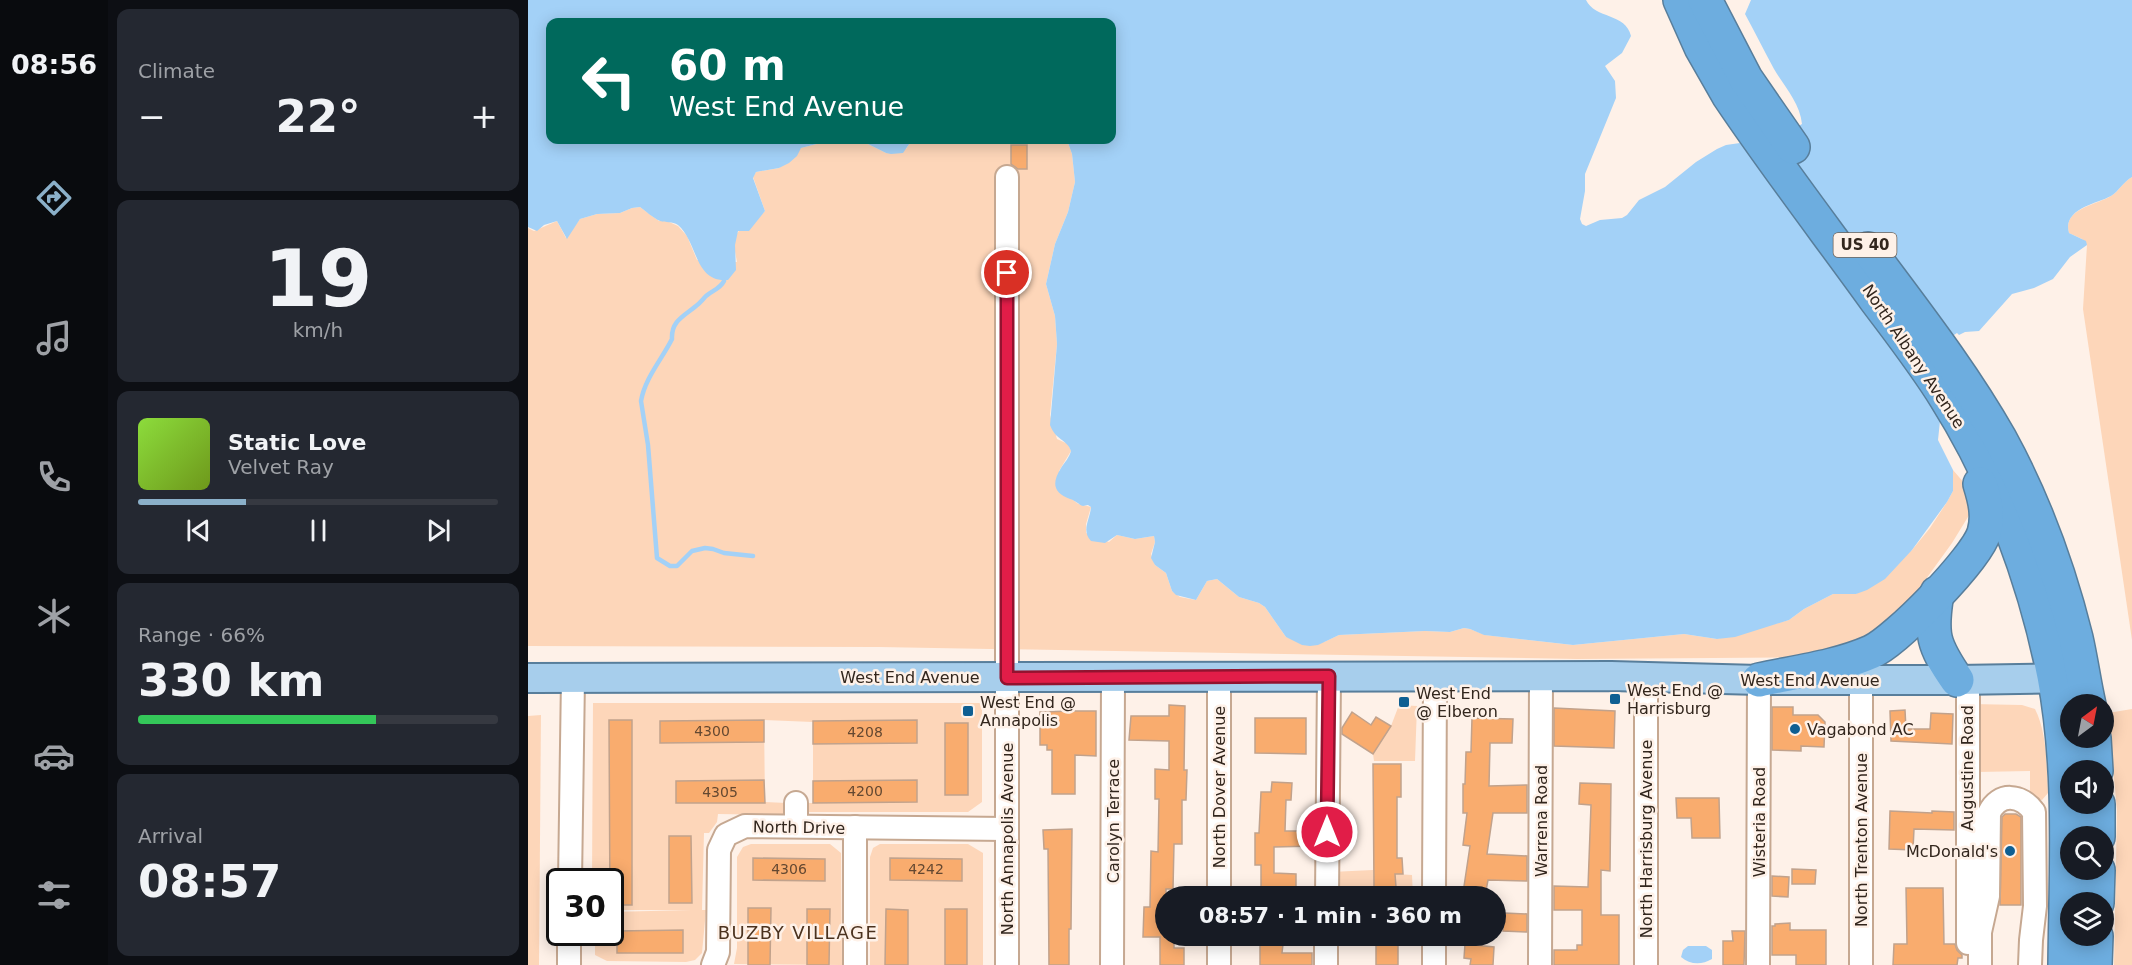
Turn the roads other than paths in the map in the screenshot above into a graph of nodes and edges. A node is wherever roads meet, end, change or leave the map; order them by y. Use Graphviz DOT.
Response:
graph roads {
  1 [pos="1680,0"];
  2 [pos="1704,0"];
  3 [pos="1752,110"];
  4 [pos="1007,177"];
  5 [pos="1957,393"];
  6 [pos="1963,427"];
  7 [pos="1937,593"];
  8 [pos="1219,676"];
  9 [pos="1329,676"];
  10 [pos="1435,676"];
  11 [pos="1541,676"];
  12 [pos="1113,677"];
  13 [pos="1646,677"];
  14 [pos="528,678"];
  15 [pos="573,678"];
  16 [pos="1007,678"];
  17 [pos="1759,680"];
  18 [pos="1861,680"];
  19 [pos="1963,680"];
  20 [pos="2075,687"];
  21 [pos="791,803"];
  22 [pos="791,826"];
  23 [pos="855,828"];
  24 [pos="1006,829"];
  25 [pos="570,868"];
  26 [pos="1219,886"];
  27 [pos="1327,886"];
  28 [pos="1434,886"];
  29 [pos="2031,940"];
  30 [pos="569,946"];
  31 [pos="1219,946"];
  32 [pos="1326,946"];
  33 [pos="1434,946"];
  34 [pos="2096,946"];
  35 [pos="569,965"];
  36 [pos="713,965"];
  37 [pos="855,965"];
  38 [pos="1007,965"];
  39 [pos="1112,965"];
  40 [pos="1219,965"];
  41 [pos="1326,965"];
  42 [pos="1434,965"];
  43 [pos="1540,965"];
  44 [pos="1646,965"];
  45 [pos="1758,965"];
  46 [pos="1861,965"];
  47 [pos="1968,965"];
  48 [pos="1980,965"];
  49 [pos="2014,965"];
  50 [pos="2030,965"];
  51 [pos="2066,965"];
  52 [pos="2095,965"];
  1 -- 3 [label="highway, North Albany Avenue / US 40"];
  2 -- 3 [label="highway, North Albany Avenue / US 40"];
  3 -- 5 [label="highway, North Albany Avenue / US 40"];
  4 -- 16 [label="street, North Annapolis Avenue"];
  5 -- 6 [label="highway, North Albany Avenue / US 40"];
  5 -- 20 [label="highway, North Albany Avenue / US 40"];
  6 -- 7 [label="highway"];
  6 -- 20 [label="highway, North Albany Avenue / US 40"];
  7 -- 17 [label="highway"];
  7 -- 19 [label="highway"];
  8 -- 9 [label="main road, West End Avenue"];
  8 -- 12 [label="main road, West End Avenue"];
  8 -- 26 [label="street, North Dover Avenue"];
  9 -- 10 [label="main road, West End Avenue"];
  9 -- 27 [label="street"];
  10 -- 11 [label="main road, West End Avenue"];
  10 -- 28 [label="street"];
  11 -- 13 [label="main road, West End Avenue"];
  11 -- 43 [label="street, Warrena Road"];
  12 -- 16 [label="main road, West End Avenue"];
  12 -- 39 [label="street, Carolyn Terrace"];
  13 -- 17 [label="main road, West End Avenue"];
  13 -- 44 [label="street, North Harrisburg Avenue"];
  14 -- 15 [label="main road, West End Avenue"];
  15 -- 16 [label="main road, West End Avenue"];
  15 -- 25 [label="street"];
  16 -- 24 [label="street, North Annapolis Avenue"];
  17 -- 18 [label="main road, West End Avenue"];
  17 -- 45 [label="street, Wisteria Road"];
  18 -- 19 [label="main road, West End Avenue"];
  18 -- 46 [label="street, North Trenton Avenue"];
  19 -- 20 [label="main road, West End Avenue"];
  19 -- 47 [label="street, Augustine Road"];
  20 -- 51 [label="highway, North Albany Avenue / US 40"];
  21 -- 22 [label="street"];
  22 -- 23 [label="street, North Drive"];
  22 -- 36 [label="street, North Drive"];
  23 -- 24 [label="street, North Drive"];
  23 -- 37 [label="street"];
  24 -- 38 [label="street, North Annapolis Avenue"];
  29 -- 48 [label="street"];
  29 -- 49 [label="street"];
  29 -- 50 [label="street"];
  30 -- 35 [label="street"];
  31 -- 40 [label="street"];
  32 -- 41 [label="street"];
  33 -- 42 [label="street"];
  34 -- 52 [label="highway"];
}
